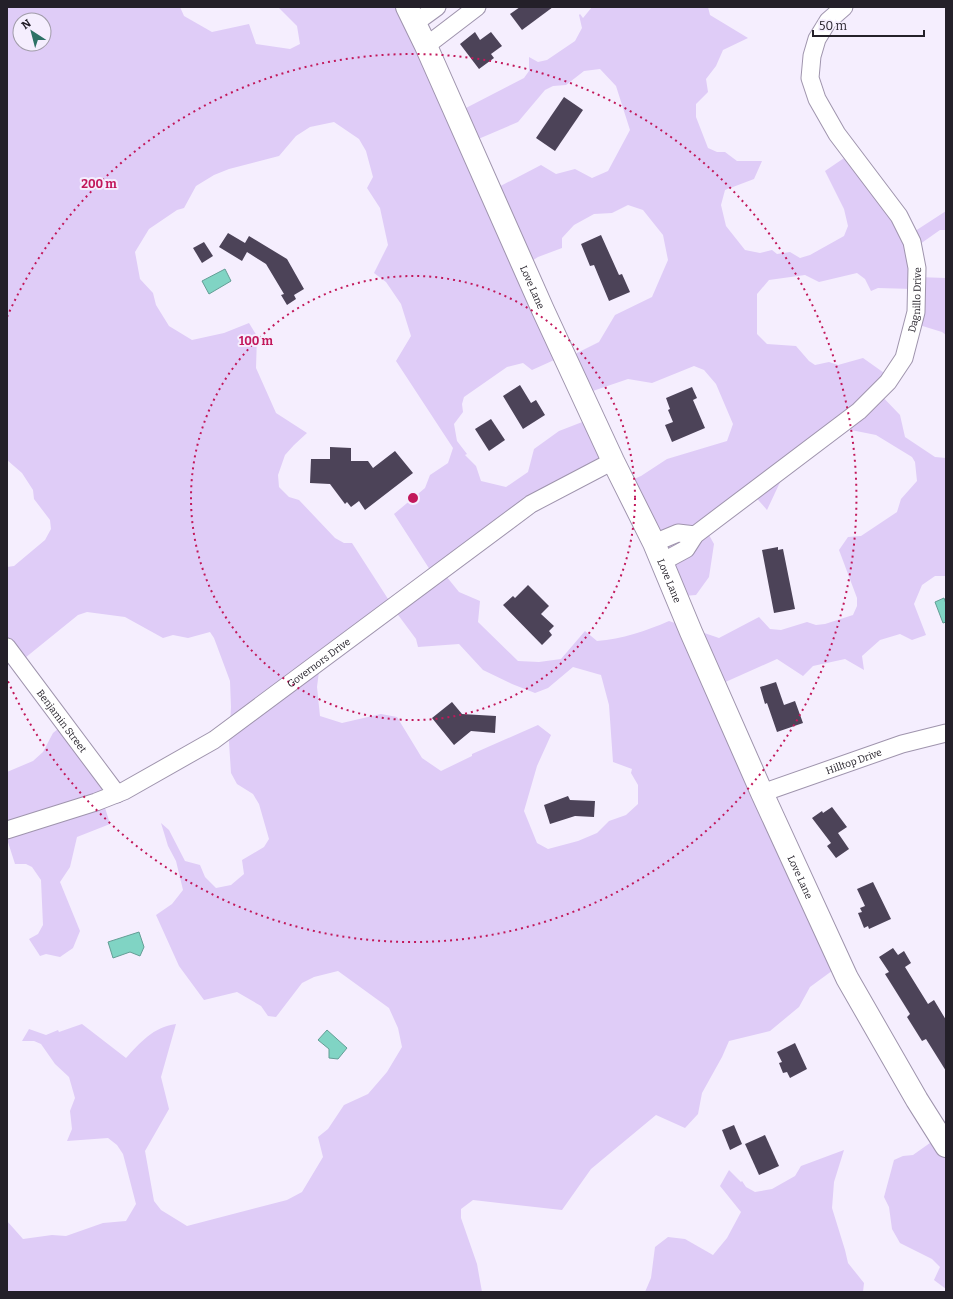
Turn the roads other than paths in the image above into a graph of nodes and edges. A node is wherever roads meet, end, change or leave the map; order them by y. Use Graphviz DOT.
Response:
graph roads {
  1 [pos="437,7"];
  2 [pos="477,7"];
  3 [pos="844,7"];
  4 [pos="411,15"];
  5 [pos="426,46"];
  6 [pos="613,461"];
  7 [pos="658,552"];
  8 [pos="7,647"];
  9 [pos="946,733"];
  10 [pos="762,793"];
  11 [pos="118,794"];
  12 [pos="7,830"];
  13 [pos="946,1146"];
  1 -- 4 [label="street"];
  2 -- 5 [label="street"];
  3 -- 7 [label="street, Dagnillo Drive"];
  4 -- 5 [label="street, Love Lane"];
  5 -- 6 [label="street, Love Lane"];
  6 -- 7 [label="street, Love Lane"];
  6 -- 11 [label="street, Governors Drive"];
  7 -- 10 [label="street, Love Lane"];
  8 -- 11 [label="street, Benjamin Street"];
  9 -- 10 [label="street, Hilltop Drive"];
  10 -- 13 [label="street, Love Lane"];
  11 -- 12 [label="street, Governors Drive"];
}
